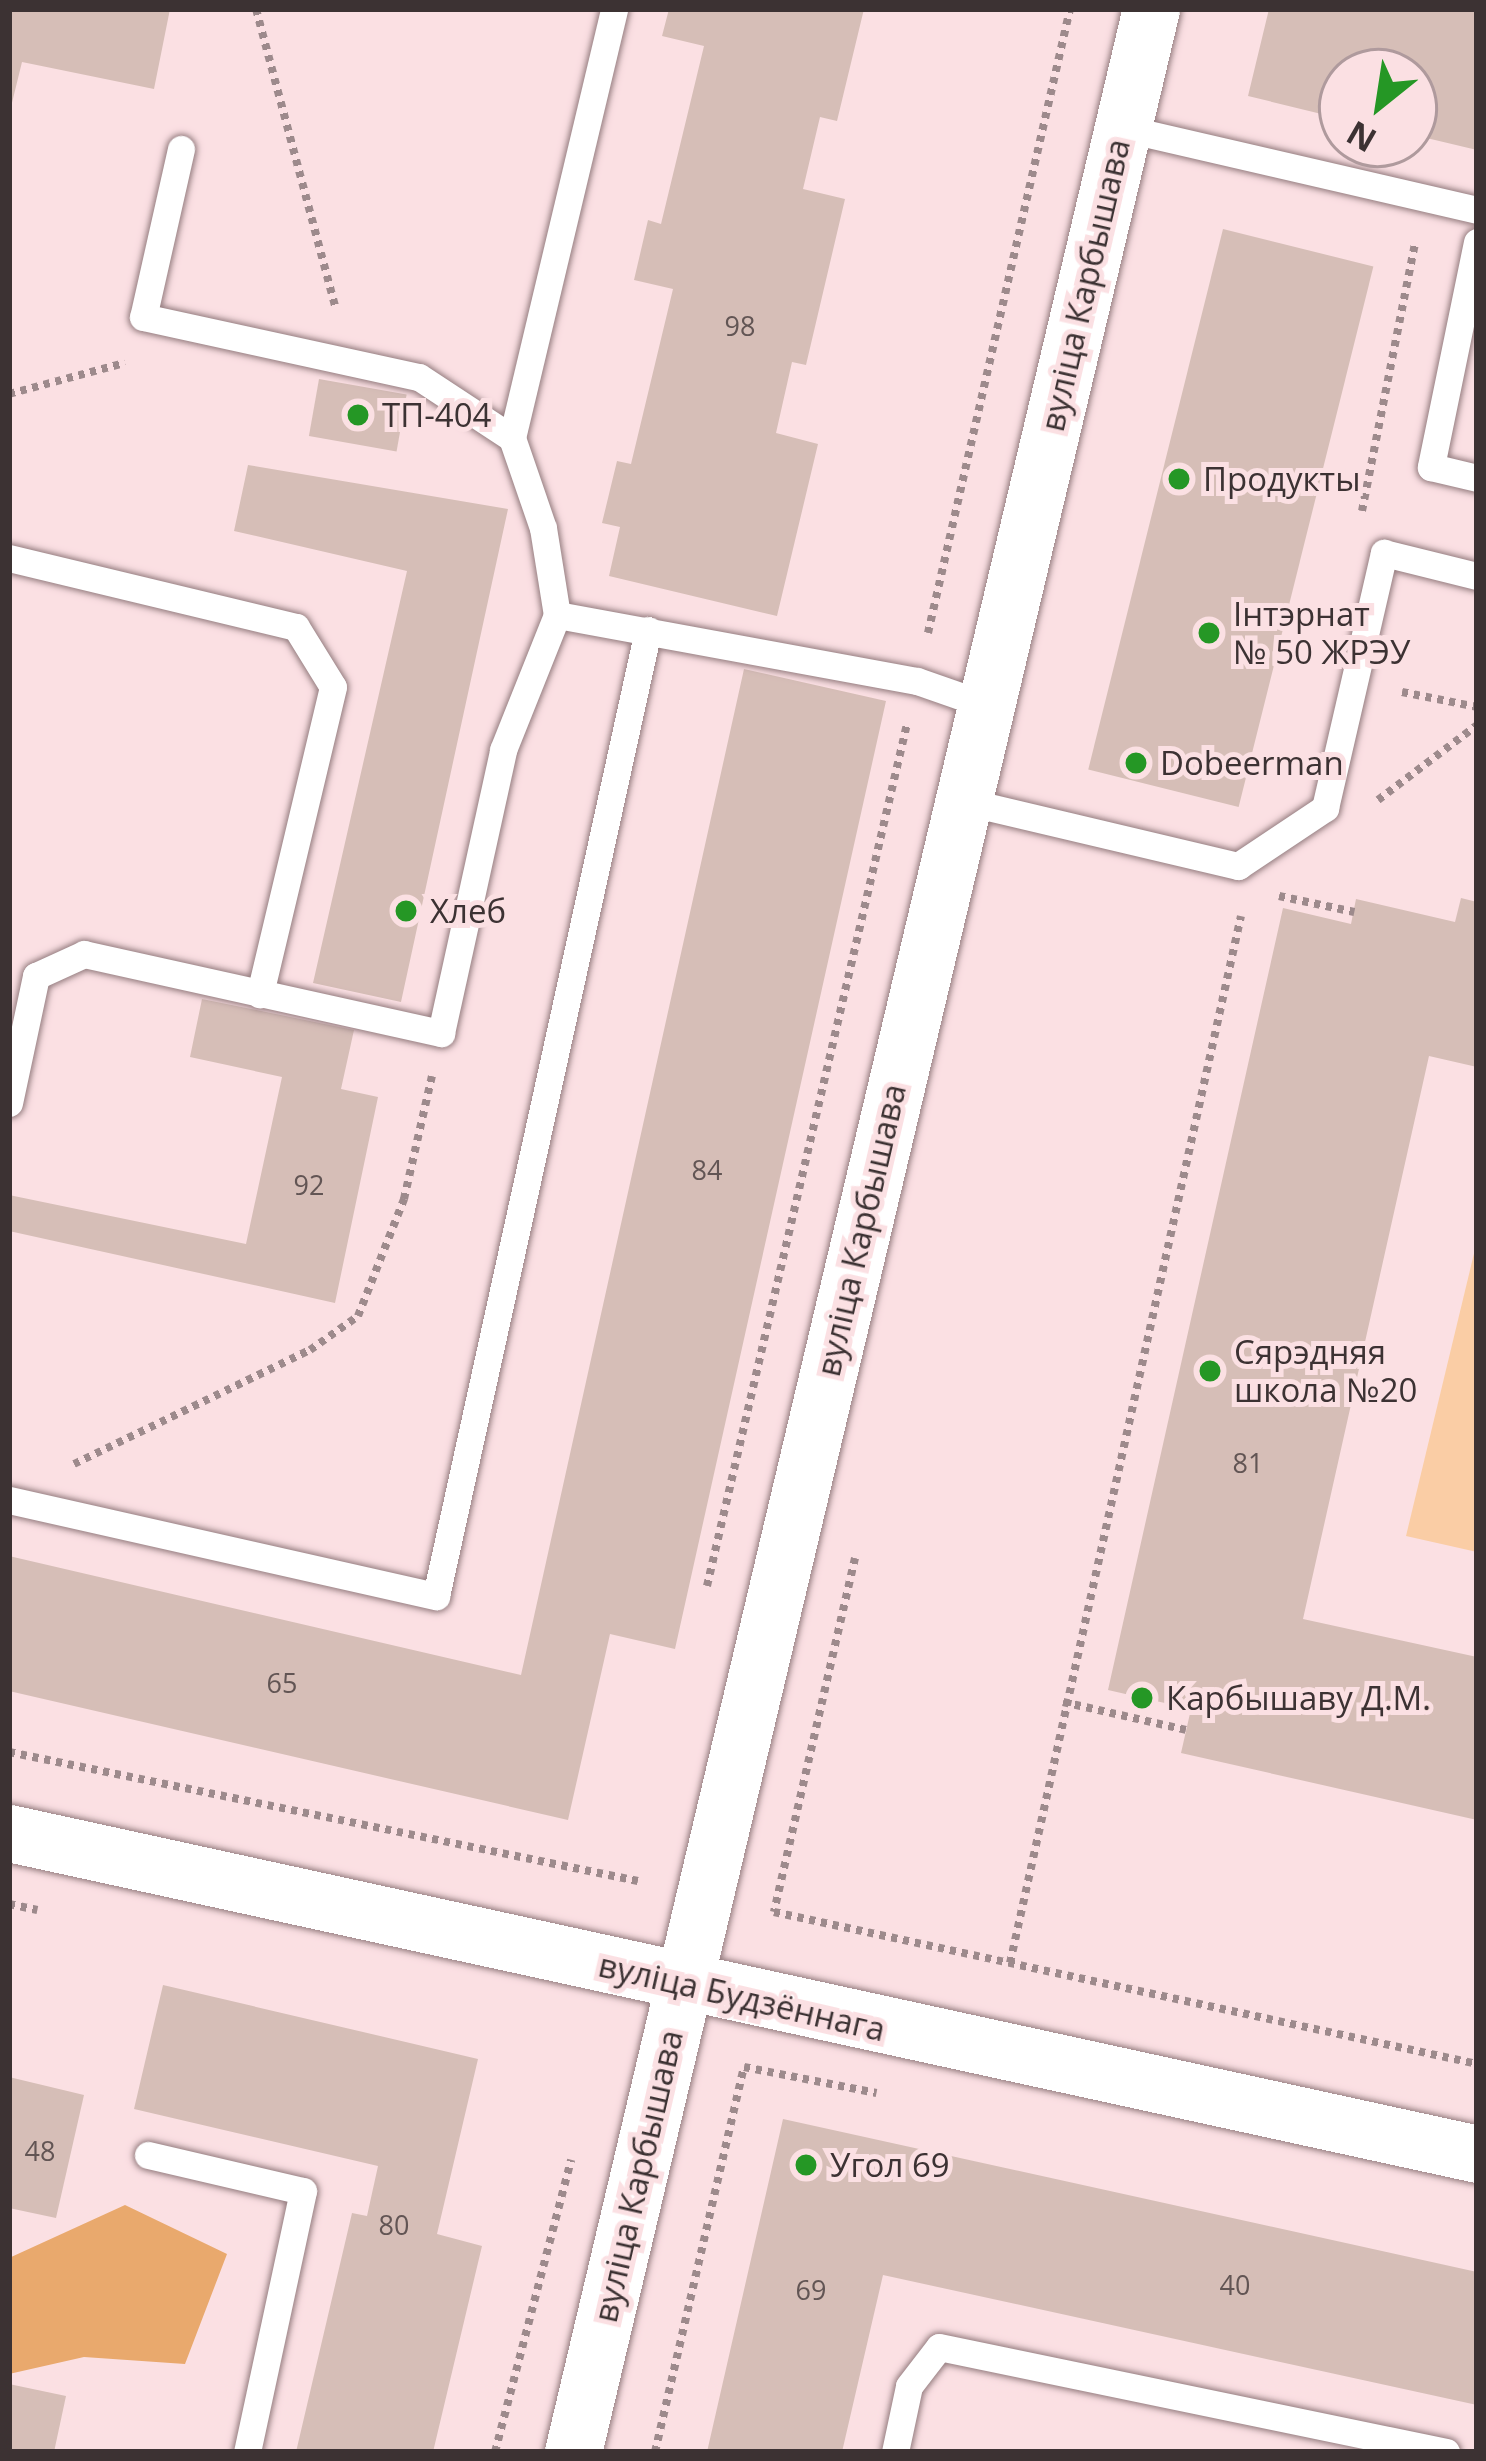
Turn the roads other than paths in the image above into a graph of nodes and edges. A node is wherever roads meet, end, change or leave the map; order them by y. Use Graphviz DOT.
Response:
graph roads {
  1 [pos="614,9"];
  2 [pos="1150,9"];
  3 [pos="1122,128"];
  4 [pos="182,149"];
  5 [pos="1477,210"];
  6 [pos="1477,242"];
  7 [pos="512,438"];
  8 [pos="1477,478"];
  9 [pos="9,558"];
  10 [pos="1477,577"];
  11 [pos="557,615"];
  12 [pos="648,630"];
  13 [pos="986,705"];
  14 [pos="963,801"];
  15 [pos="260,994"];
  16 [pos="9,1103"];
  17 [pos="9,1499"];
  18 [pos="9,1833"];
  19 [pos="683,1986"];
  20 [pos="1477,2154"];
  21 [pos="148,2155"];
  22 [pos="248,2452"];
  23 [pos="573,2452"];
  24 [pos="895,2452"];
  25 [pos="1446,2452"];
  1 -- 7 [label="lane"];
  2 -- 3 [label="street, вуліца Карбышава"];
  3 -- 5 [label="lane"];
  3 -- 13 [label="street, вуліца Карбышава"];
  4 -- 7 [label="lane"];
  6 -- 8 [label="lane"];
  7 -- 11 [label="lane"];
  9 -- 15 [label="lane"];
  10 -- 14 [label="lane"];
  11 -- 12 [label="lane"];
  11 -- 15 [label="lane"];
  12 -- 13 [label="lane"];
  12 -- 17 [label="lane"];
  13 -- 14 [label="street, вуліца Карбышава"];
  14 -- 19 [label="street, вуліца Карбышава"];
  15 -- 16 [label="lane"];
  18 -- 19 [label="street, вуліца Будзённага"];
  19 -- 20 [label="street, вуліца Будзённага"];
  19 -- 23 [label="street, вуліца Карбышава"];
  21 -- 22 [label="lane"];
  24 -- 25 [label="lane"];
}
